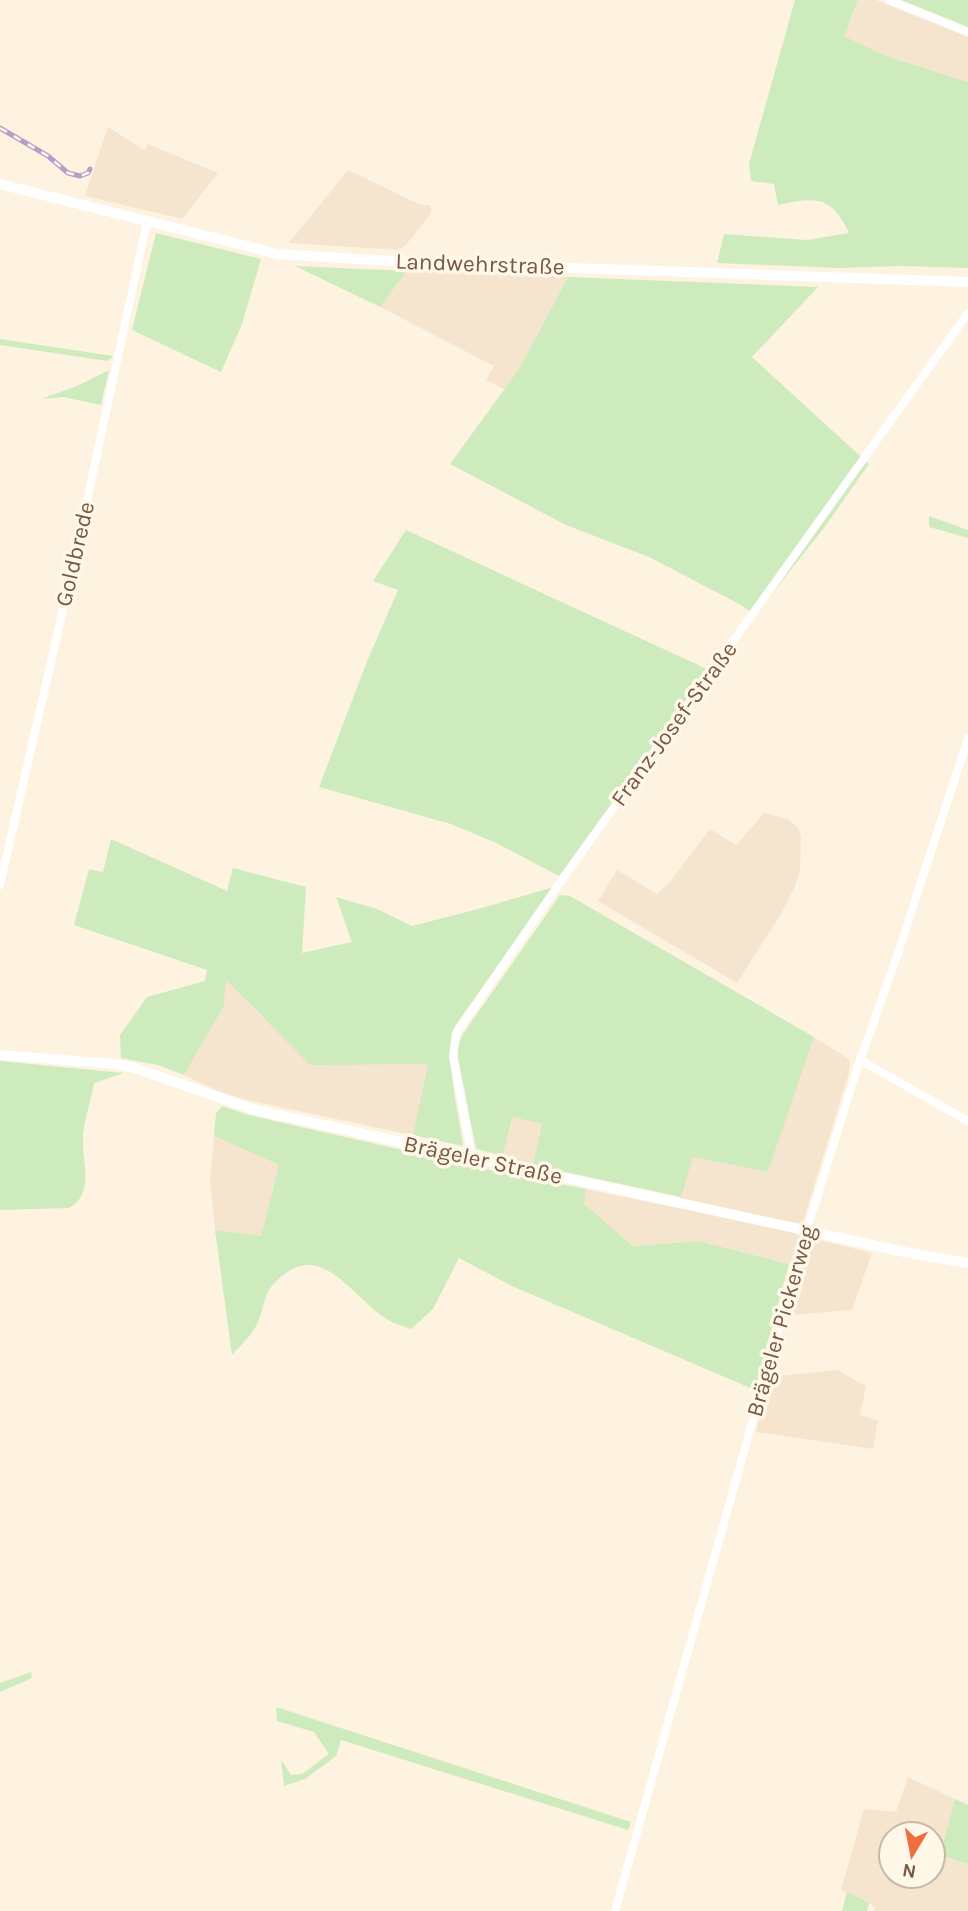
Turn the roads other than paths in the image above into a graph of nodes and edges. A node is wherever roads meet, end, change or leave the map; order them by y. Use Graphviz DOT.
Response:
graph roads {
  1 [pos="889,0"];
  2 [pos="968,32"];
  3 [pos="0,184"];
  4 [pos="147,222"];
  5 [pos="968,282"];
  6 [pos="968,313"];
  7 [pos="968,738"];
  8 [pos="0,885"];
  9 [pos="0,1055"];
  10 [pos="860,1060"];
  11 [pos="968,1121"];
  12 [pos="472,1157"];
  13 [pos="807,1230"];
  14 [pos="968,1263"];
  15 [pos="615,1911"];
  1 -- 2 [label="street"];
  3 -- 4 [label="street, Landwehrstraße"];
  4 -- 5 [label="street, Landwehrstraße"];
  4 -- 8 [label="street, Goldbrede"];
  6 -- 12 [label="street, Franz-Josef-Straße"];
  7 -- 10 [label="street, Brägeler Pickerweg"];
  9 -- 12 [label="street, Brägeler Straße"];
  10 -- 11 [label="street"];
  10 -- 13 [label="street, Brägeler Pickerweg"];
  12 -- 13 [label="street, Brägeler Straße"];
  13 -- 14 [label="street, Brägeler Straße"];
  13 -- 15 [label="street, Brägeler Pickerweg"];
}
